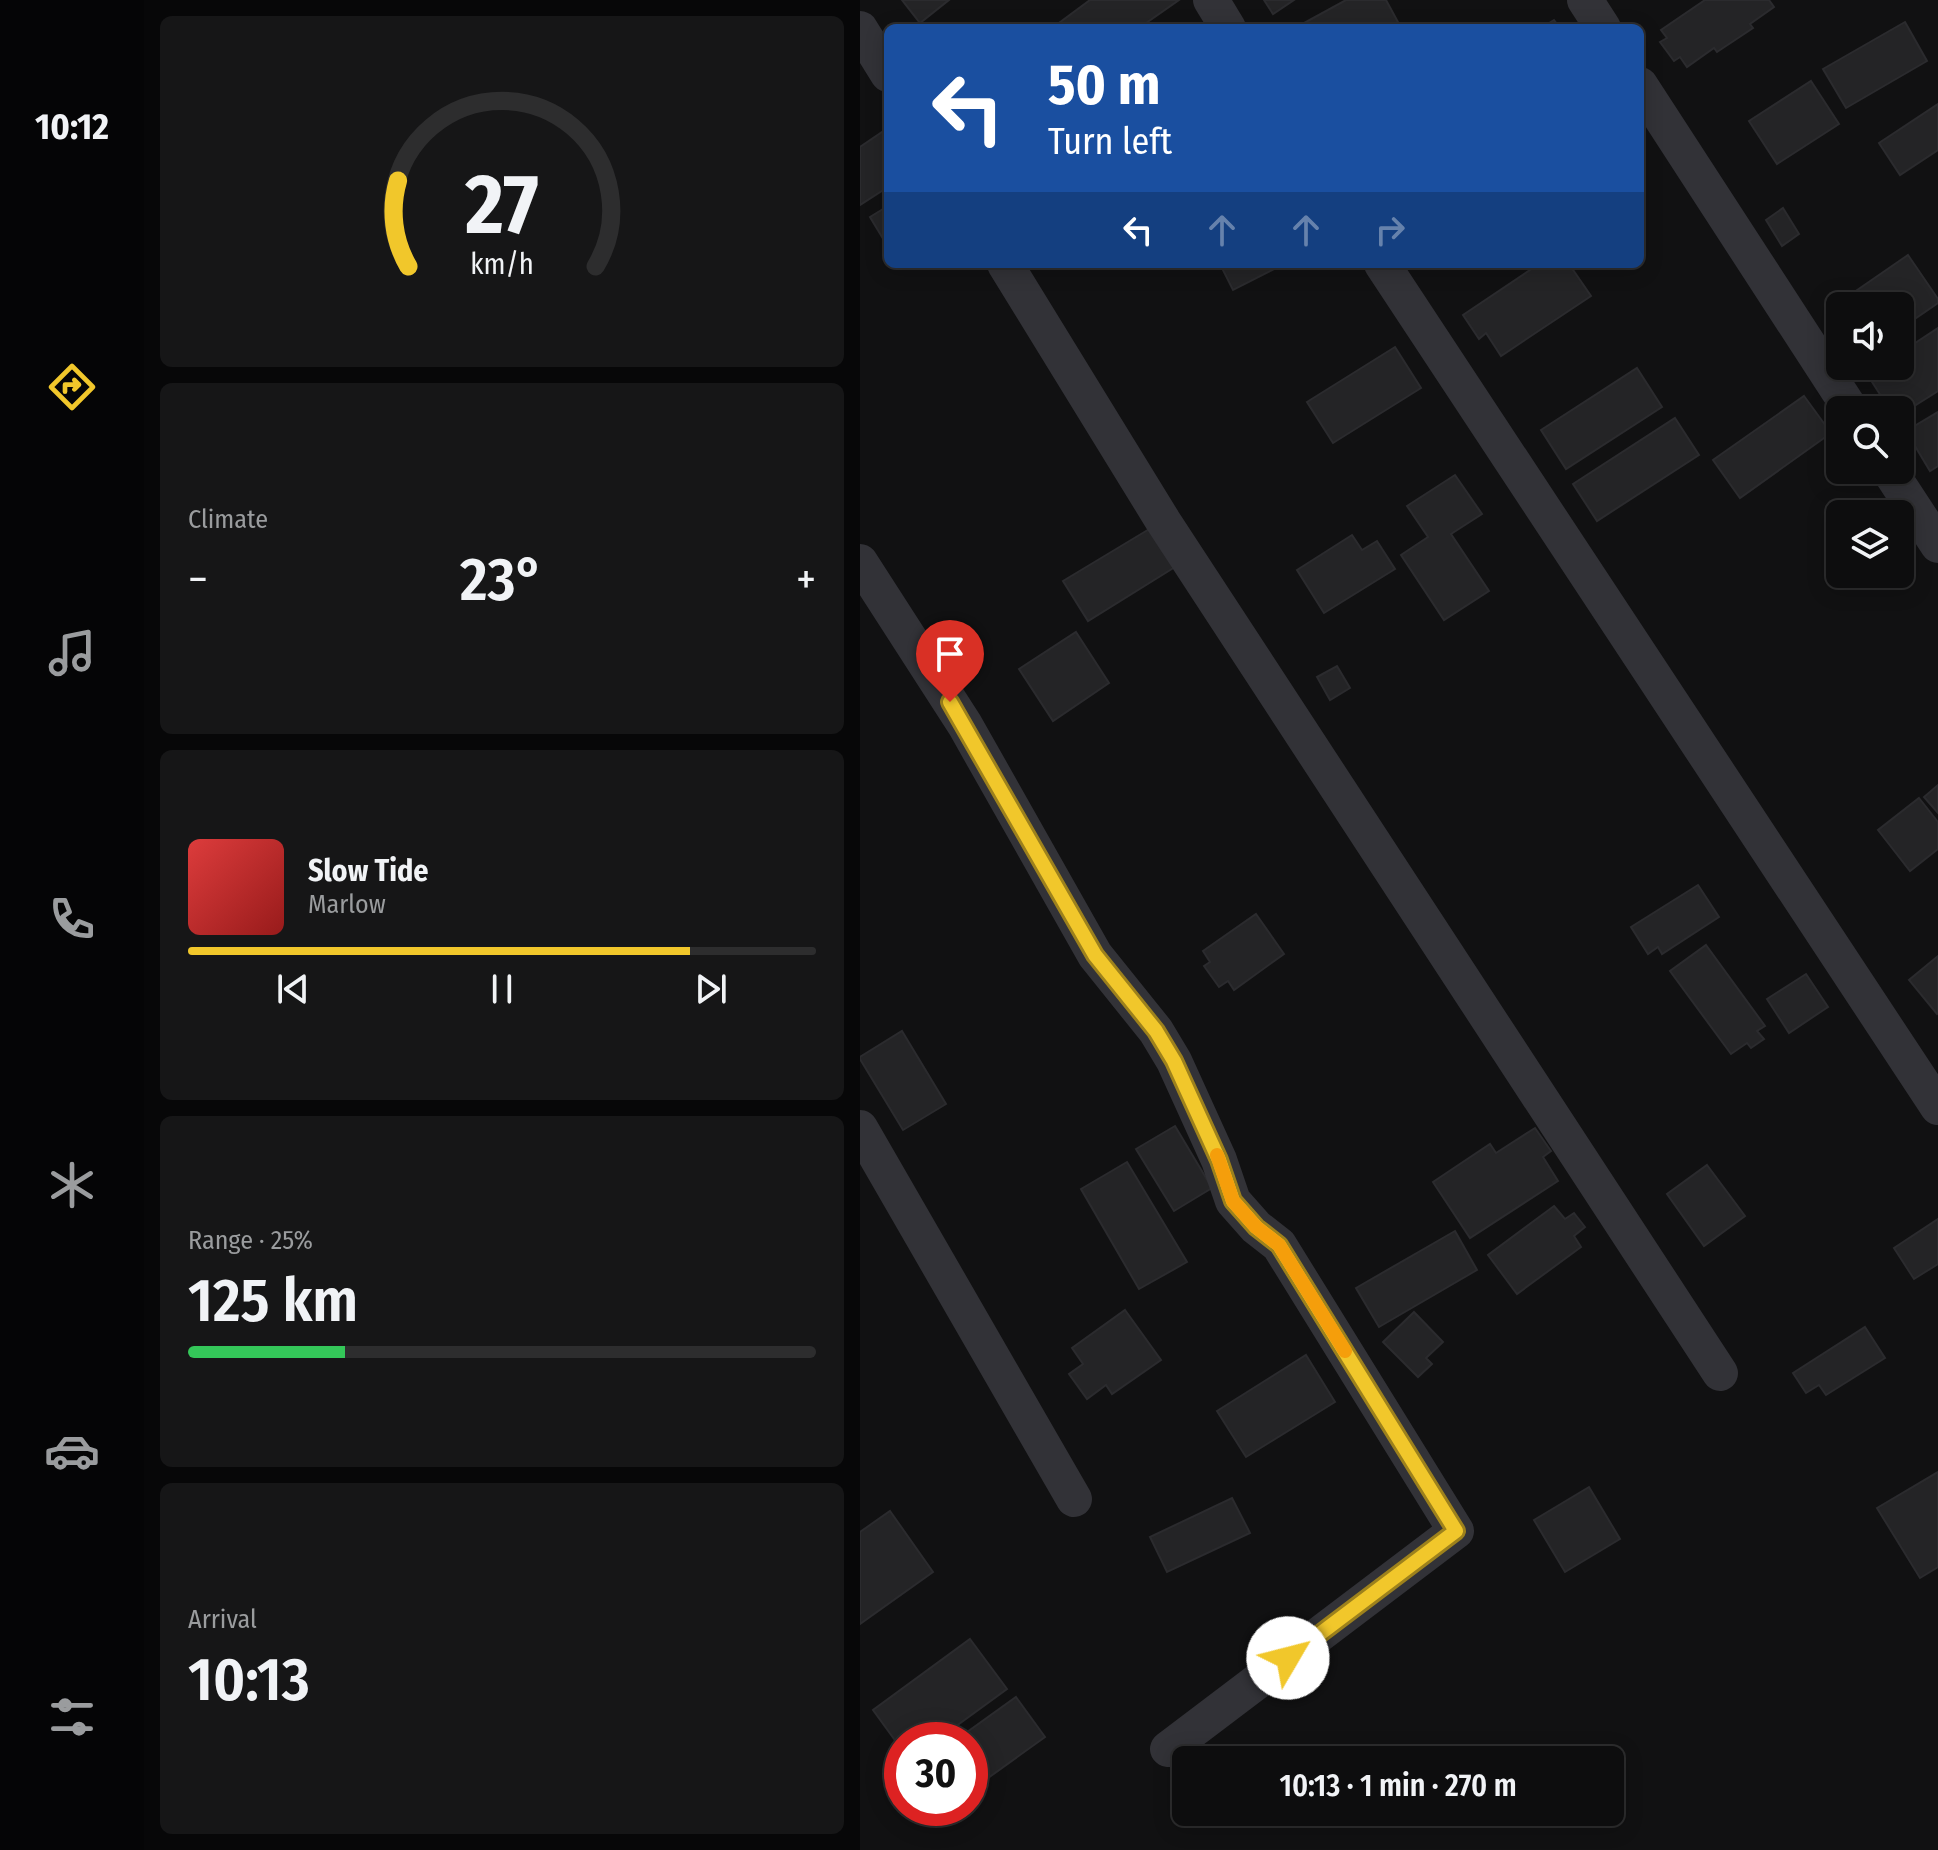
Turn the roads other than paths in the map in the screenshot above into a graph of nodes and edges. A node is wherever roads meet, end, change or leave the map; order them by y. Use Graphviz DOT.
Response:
graph roads {
  1 [pos="1211,0"];
  2 [pos="1585,0"];
  3 [pos="1226,24"];
  4 [pos="1600,24"];
  5 [pos="860,29"];
  6 [pos="884,68"];
  7 [pos="1644,91"];
  8 [pos="1007,268"];
  9 [pos="1385,268"];
  10 [pos="1842,396"];
  11 [pos="1898,484"];
  12 [pos="1938,545"];
  13 [pos="860,562"];
  14 [pos="1938,1107"];
  15 [pos="860,1128"];
  16 [pos="1720,1373"];
  17 [pos="1074,1499"];
  18 [pos="1168,1749"];
  1 -- 3 [label="street"];
  2 -- 4 [label="street"];
  5 -- 6 [label="street"];
  7 -- 10 [label="street"];
  8 -- 16 [label="street"];
  9 -- 14 [label="street"];
  11 -- 12 [label="street"];
  13 -- 18 [label="street"];
  15 -- 17 [label="street"];
}
